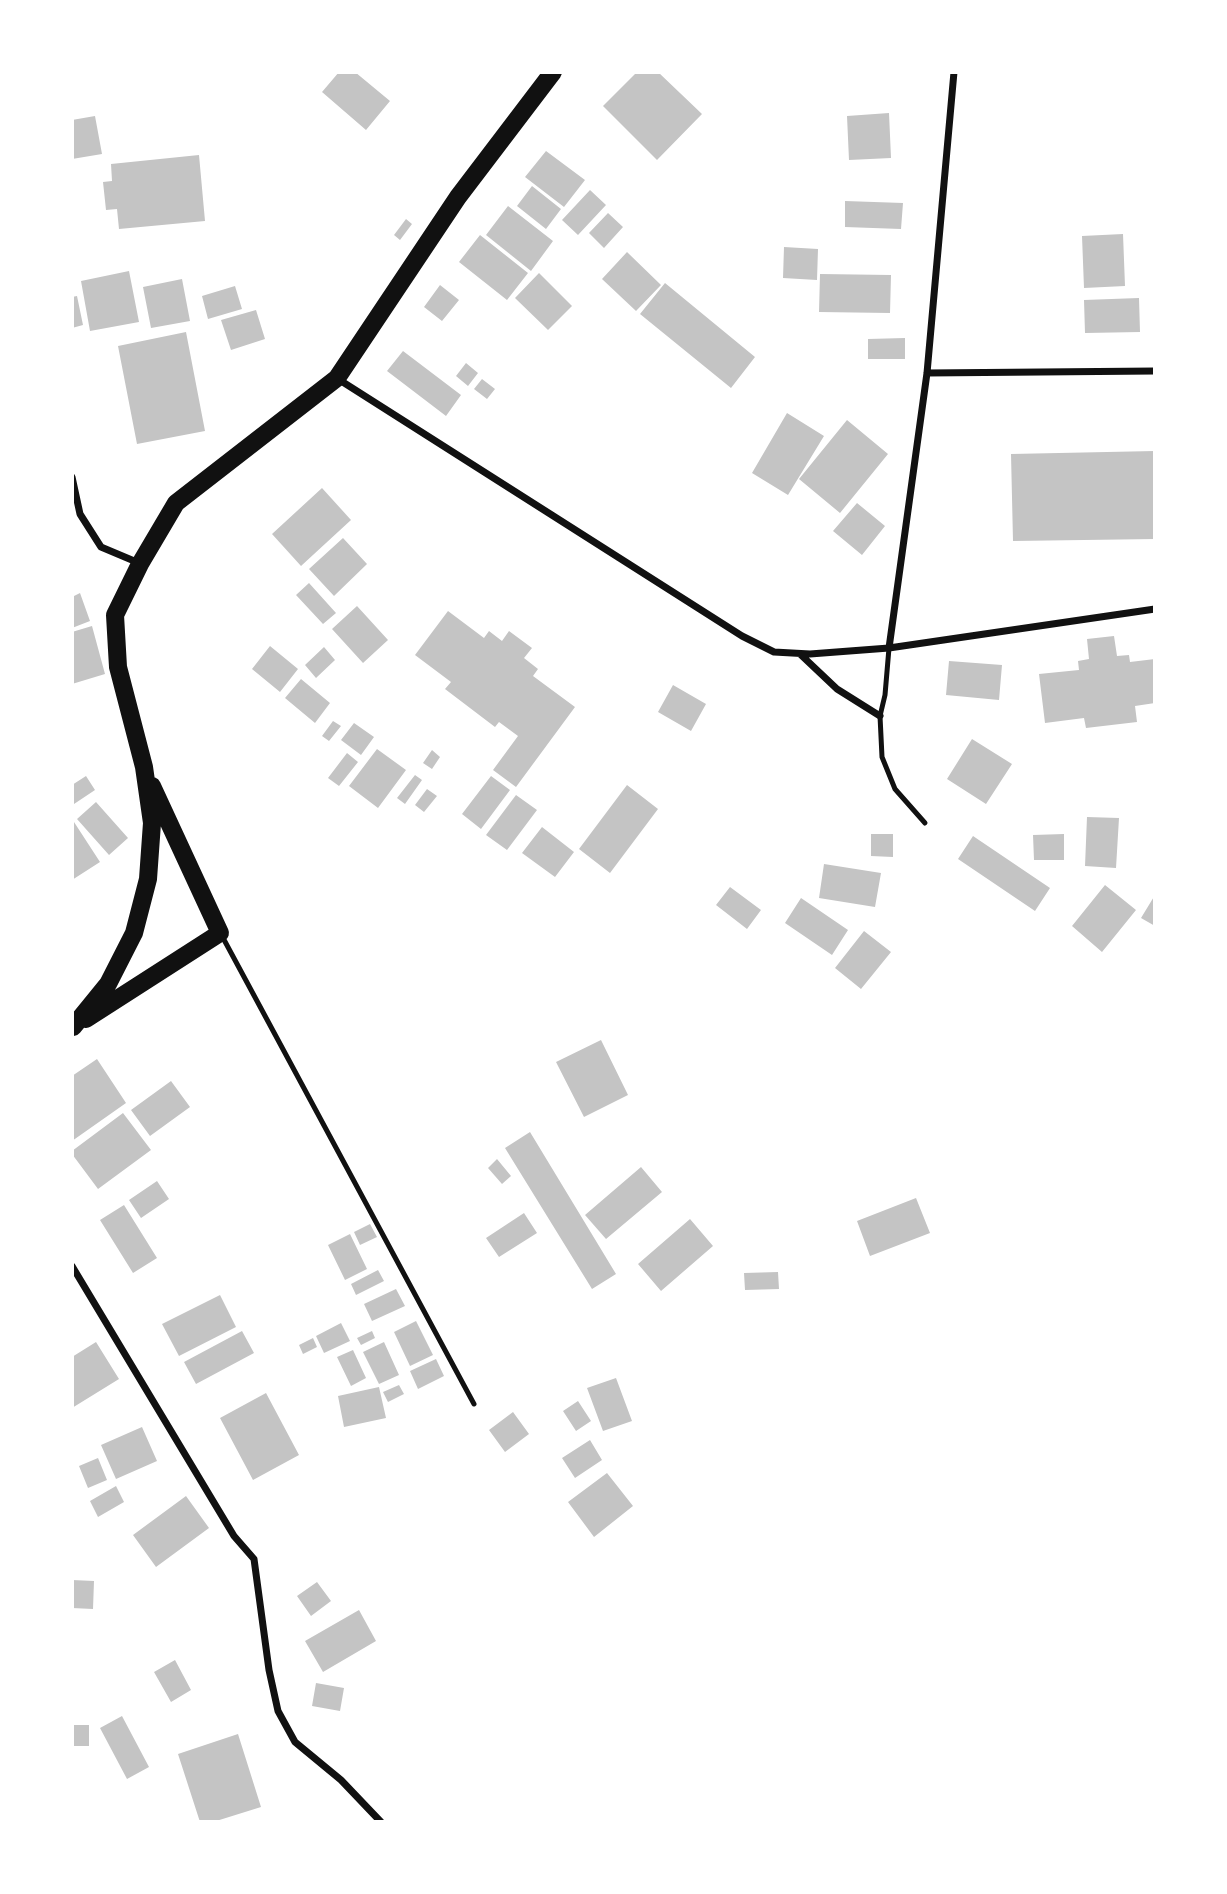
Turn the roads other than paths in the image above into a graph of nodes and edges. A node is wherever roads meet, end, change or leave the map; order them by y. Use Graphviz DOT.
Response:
graph roads {
  1 [pos="554,72"];
  2 [pos="954,72"];
  3 [pos="1155,371"];
  4 [pos="927,373"];
  5 [pos="337,378"];
  6 [pos="72,477"];
  7 [pos="140,564"];
  8 [pos="1155,609"];
  9 [pos="889,648"];
  10 [pos="800,654"];
  11 [pos="880,716"];
  12 [pos="144,767"];
  13 [pos="925,823"];
  14 [pos="220,933"];
  15 [pos="72,1028"];
  16 [pos="72,1266"];
  17 [pos="474,1404"];
  18 [pos="381,1822"];
  1 -- 5 [label="main road"];
  2 -- 4 [label="street"];
  3 -- 4 [label="street"];
  4 -- 9 [label="street"];
  5 -- 7 [label="main road"];
  5 -- 10 [label="street"];
  6 -- 7 [label="street"];
  7 -- 12 [label="main road"];
  8 -- 9 [label="street"];
  9 -- 10 [label="street"];
  9 -- 11 [label="lane"];
  10 -- 11 [label="street"];
  11 -- 13 [label="lane"];
  12 -- 14 [label="main road"];
  12 -- 15 [label="main road"];
  14 -- 15 [label="main road"];
  14 -- 17 [label="lane"];
  16 -- 18 [label="street"];
}
